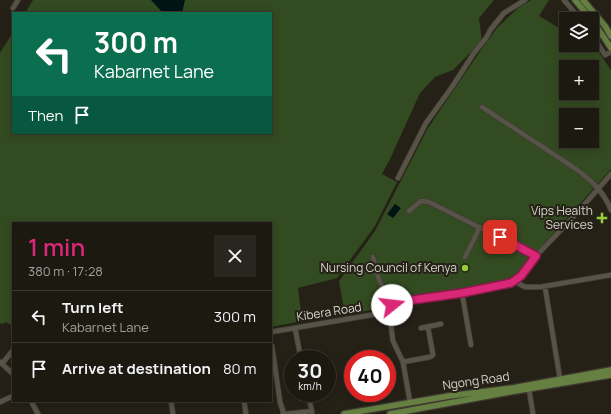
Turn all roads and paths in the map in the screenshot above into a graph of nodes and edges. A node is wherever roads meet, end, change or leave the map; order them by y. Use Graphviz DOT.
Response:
graph roads {
  1 [pos="18,0"];
  2 [pos="525,0"];
  3 [pos="564,0"];
  4 [pos="575,0"];
  5 [pos="583,0"];
  6 [pos="13,8"];
  7 [pos="574,12"];
  8 [pos="585,12"];
  9 [pos="605,26"];
  10 [pos="599,31"];
  11 [pos="611,32"];
  12 [pos="611,36"];
  13 [pos="599,45"];
  14 [pos="611,48"];
  15 [pos="611,52"];
  16 [pos="482,107"];
  17 [pos="611,174"];
  18 [pos="398,178"];
  19 [pos="598,188"];
  20 [pos="611,210"];
  21 [pos="409,211"];
  22 [pos="480,227"];
  23 [pos="536,256"];
  24 [pos="373,257"];
  25 [pos="465,257"];
  26 [pos="611,275"];
  27 [pos="514,281"];
  28 [pos="545,287"];
  29 [pos="462,293"];
  30 [pos="390,310"];
  31 [pos="441,324"];
  32 [pos="428,326"];
  33 [pos="295,328"];
  34 [pos="421,328"];
  35 [pos="272,332"];
  36 [pos="471,345"];
  37 [pos="272,346"];
  38 [pos="299,350"];
  39 [pos="12,351"];
  40 [pos="403,362"];
  41 [pos="1,363"];
  42 [pos="611,370"];
  43 [pos="12,373"];
  44 [pos="611,375"];
  45 [pos="560,379"];
  46 [pos="529,389"];
  47 [pos="12,396"];
  48 [pos="449,396"];
  49 [pos="0,402"];
  50 [pos="32,402"];
  51 [pos="171,402"];
  52 [pos="244,402"];
  53 [pos="310,402"];
  54 [pos="410,402"];
  55 [pos="450,403"];
  56 [pos="312,412"];
  57 [pos="355,413"];
  58 [pos="38,414"];
  59 [pos="173,414"];
  60 [pos="246,414"];
  61 [pos="282,414"];
  62 [pos="286,414"];
  63 [pos="344,414"];
  64 [pos="390,414"];
  65 [pos="533,414"];
  1 -- 6 [label="street"];
  2 -- 18 [label="street"];
  3 -- 7 [label="street"];
  4 -- 8 [label="main road"];
  5 -- 9 [label="main road"];
  9 -- 11 [label="street"];
  9 -- 12 [label="main road"];
  10 -- 14 [label="main road"];
  13 -- 15 [label="street"];
  16 -- 19 [label="street"];
  17 -- 19 [label="street"];
  19 -- 20 [label="street"];
  19 -- 23 [label="street"];
  21 -- 22 [label="street"];
  22 -- 23 [label="street"];
  22 -- 25 [label="street"];
  23 -- 27 [label="street"];
  24 -- 30 [label="street"];
  26 -- 28 [label="street"];
  27 -- 28 [label="street"];
  27 -- 29 [label="street, Kibera Road"];
  28 -- 45 [label="street"];
  29 -- 30 [label="street, Kibera Road"];
  29 -- 36 [label="street"];
  30 -- 33 [label="street, Kibera Road"];
  30 -- 40 [label="street"];
  31 -- 32 [label="street"];
  32 -- 34 [label="street"];
  32 -- 40 [label="street"];
  33 -- 35 [label="street, Kibera Road"];
  33 -- 38 [label="street"];
  37 -- 61 [label="street"];
  39 -- 41 [label="street"];
  40 -- 54 [label="street"];
  41 -- 43 [label="street"];
  42 -- 45 [label="main road, Ngong Road"];
  44 -- 46 [label="main road, Ngong Road"];
  45 -- 48 [label="main road, Ngong Road"];
  46 -- 55 [label="main road, Ngong Road"];
  46 -- 65 [label="street"];
  47 -- 49 [label="street"];
  48 -- 54 [label="main road, Ngong Road"];
  48 -- 55 [label="main road"];
  50 -- 58 [label="street"];
  51 -- 59 [label="street"];
  52 -- 60 [label="street"];
  53 -- 56 [label="street"];
  54 -- 57 [label="main road, Ngong Road"];
  55 -- 64 [label="main road, Ngong Road"];
  56 -- 62 [label="street"];
  57 -- 63 [label="main road, Ngong Road"];
}
